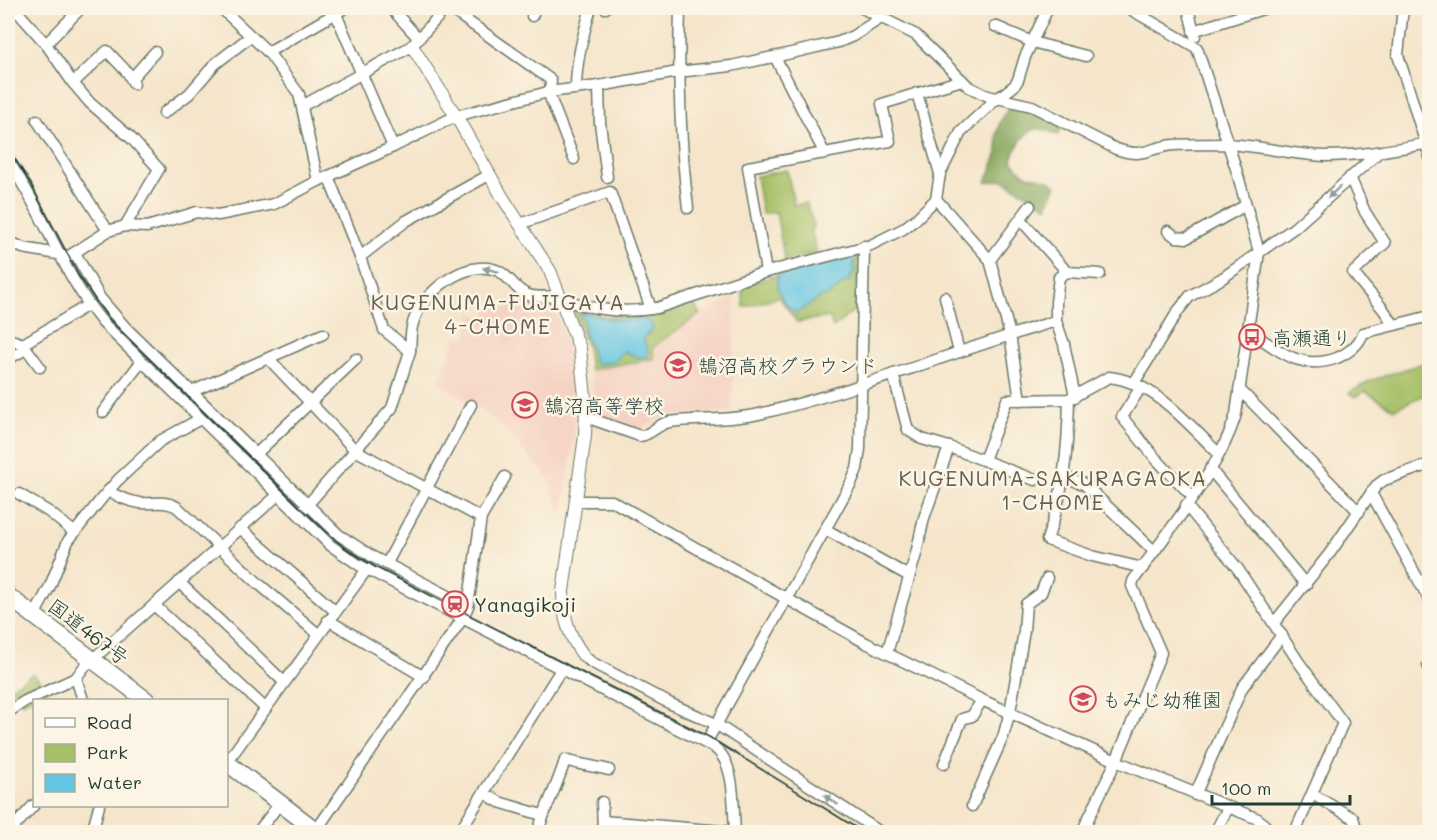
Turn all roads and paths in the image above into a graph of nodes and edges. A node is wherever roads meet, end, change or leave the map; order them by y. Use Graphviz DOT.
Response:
graph roads {
  1 [pos="8,8"];
  2 [pos="81,8"];
  3 [pos="221,8"];
  4 [pos="345,8"];
  5 [pos="391,8"];
  6 [pos="448,8"];
  7 [pos="591,8"];
  8 [pos="680,8"];
  9 [pos="862,8"];
  10 [pos="1128,8"];
  11 [pos="1188,8"];
  12 [pos="1266,8"];
  13 [pos="1403,8"];
  14 [pos="1044,9"];
  15 [pos="336,14"];
  16 [pos="881,18"];
  17 [pos="995,26"];
  18 [pos="1193,31"];
  19 [pos="251,36"];
  20 [pos="1032,42"];
  21 [pos="415,43"];
  22 [pos="46,44"];
  23 [pos="1197,48"];
  24 [pos="155,52"];
  25 [pos="268,52"];
  26 [pos="1086,56"];
  27 [pos="776,57"];
  28 [pos="678,72"];
  29 [pos="363,73"];
  30 [pos="962,80"];
  31 [pos="73,83"];
  32 [pos="598,86"];
  33 [pos="576,89"];
  34 [pos="549,92"];
  35 [pos="917,93"];
  36 [pos="999,98"];
  37 [pos="302,106"];
  38 [pos="164,114"];
  39 [pos="456,116"];
  40 [pos="37,120"];
  41 [pos="1427,143"];
  42 [pos="1227,144"];
  43 [pos="393,147"];
  44 [pos="1378,153"];
  45 [pos="825,154"];
  46 [pos="1430,157"];
  47 [pos="574,159"];
  48 [pos="8,161"];
  49 [pos="940,174"];
  50 [pos="489,175"];
  51 [pos="608,177"];
  52 [pos="1350,177"];
  53 [pos="323,178"];
  54 [pos="936,199"];
  55 [pos="1246,205"];
  56 [pos="1030,206"];
  57 [pos="688,208"];
  58 [pos="1021,220"];
  59 [pos="520,224"];
  60 [pos="125,226"];
  61 [pos="108,231"];
  62 [pos="1168,231"];
  63 [pos="8,241"];
  64 [pos="864,246"];
  65 [pos="1258,252"];
  66 [pos="75,253"];
  67 [pos="60,255"];
  68 [pos="360,257"];
  69 [pos="990,261"];
  70 [pos="766,272"];
  71 [pos="1067,272"];
  72 [pos="1100,274"];
  73 [pos="561,297"];
  74 [pos="945,297"];
  75 [pos="88,305"];
  76 [pos="651,309"];
  77 [pos="1430,316"];
  78 [pos="1056,321"];
  79 [pos="1394,325"];
  80 [pos="1248,330"];
  81 [pos="323,334"];
  82 [pos="1010,335"];
  83 [pos="8,339"];
  84 [pos="25,346"];
  85 [pos="410,351"];
  86 [pos="959,352"];
  87 [pos="8,359"];
  88 [pos="269,359"];
  89 [pos="356,359"];
  90 [pos="141,362"];
  91 [pos="40,366"];
  92 [pos="893,374"];
  93 [pos="862,384"];
  94 [pos="1138,385"];
  95 [pos="1239,389"];
  96 [pos="191,392"];
  97 [pos="1072,398"];
  98 [pos="1020,400"];
  99 [pos="310,402"];
  100 [pos="471,405"];
  101 [pos="103,412"];
  102 [pos="586,417"];
  103 [pos="200,419"];
  104 [pos="949,447"];
  105 [pos="355,450"];
  106 [pos="1219,454"];
  107 [pos="255,455"];
  108 [pos="984,460"];
  109 [pos="1430,464"];
  110 [pos="1210,469"];
  111 [pos="505,477"];
  112 [pos="1064,477"];
  113 [pos="1035,480"];
  114 [pos="426,489"];
  115 [pos="108,491"];
  116 [pos="1371,493"];
  117 [pos="19,494"];
  118 [pos="278,495"];
  119 [pos="576,501"];
  120 [pos="1189,501"];
  121 [pos="307,505"];
  122 [pos="1359,512"];
  123 [pos="299,515"];
  124 [pos="481,518"];
  125 [pos="240,528"];
  126 [pos="825,529"];
  127 [pos="74,532"];
  128 [pos="218,547"];
  129 [pos="1154,551"];
  130 [pos="387,563"];
  131 [pos="1143,568"];
  132 [pos="367,569"];
  133 [pos="909,576"];
  134 [pos="1047,578"];
  135 [pos="178,582"];
  136 [pos="1306,585"];
  137 [pos="8,596"];
  138 [pos="786,598"];
  139 [pos="1430,601"];
  140 [pos="154,604"];
  141 [pos="468,606"];
  142 [pos="34,616"];
  143 [pos="332,616"];
  144 [pos="463,618"];
  145 [pos="1275,623"];
  146 [pos="318,634"];
  147 [pos="1282,635"];
  148 [pos="887,653"];
  149 [pos="583,655"];
  150 [pos="93,660"];
  151 [pos="562,668"];
  152 [pos="424,676"];
  153 [pos="76,678"];
  154 [pos="284,682"];
  155 [pos="83,699"];
  156 [pos="145,699"];
  157 [pos="982,700"];
  158 [pos="265,708"];
  159 [pos="8,712"];
  160 [pos="1010,712"];
  161 [pos="716,724"];
  162 [pos="706,743"];
  163 [pos="1116,760"];
  164 [pos="228,761"];
  165 [pos="228,763"];
  166 [pos="944,764"];
  167 [pos="609,770"];
  168 [pos="484,793"];
  169 [pos="1312,794"];
  170 [pos="1195,795"];
  171 [pos="602,802"];
  172 [pos="280,803"];
  173 [pos="33,806"];
  174 [pos="972,806"];
  175 [pos="99,807"];
  176 [pos="1228,808"];
  177 [pos="543,815"];
  178 [pos="603,827"];
  179 [pos="11,829"];
  180 [pos="92,832"];
  181 [pos="258,832"];
  182 [pos="317,832"];
  183 [pos="459,832"];
  184 [pos="538,832"];
  185 [pos="735,832"];
  186 [pos="880,832"];
  187 [pos="1082,832"];
  188 [pos="1215,832"];
  189 [pos="1272,832"];
  190 [pos="1294,832"];
  191 [pos="1352,832"];
  1 -- 22 [label="street"];
  2 -- 22 [label="street"];
  3 -- 19 [label="street"];
  4 -- 15 [label="street"];
  5 -- 21 [label="street"];
  6 -- 21 [label="street"];
  6 -- 34 [label="street"];
  7 -- 33 [label="street"];
  8 -- 28 [label="street"];
  9 -- 16 [label="street"];
  10 -- 23 [label="street"];
  11 -- 18 [label="street"];
  12 -- 18 [label="street"];
  13 -- 41 [label="street"];
  14 -- 20 [label="street"];
  15 -- 25 [label="street"];
  15 -- 29 [label="street"];
  16 -- 27 [label="street"];
  16 -- 30 [label="street"];
  17 -- 20 [label="street"];
  18 -- 23 [label="street"];
  19 -- 25 [label="street"];
  19 -- 38 [label="street"];
  20 -- 26 [label="street"];
  20 -- 36 [label="street"];
  21 -- 29 [label="street"];
  21 -- 39 [label="street"];
  22 -- 31 [label="street"];
  23 -- 42 [label="street"];
  24 -- 31 [label="street"];
  25 -- 37 [label="street"];
  27 -- 28 [label="street"];
  27 -- 45 [label="street"];
  28 -- 32 [label="street"];
  28 -- 57 [label="street"];
  29 -- 37 [label="street"];
  29 -- 43 [label="street"];
  30 -- 35 [label="street"];
  30 -- 36 [label="street"];
  31 -- 60 [label="street"];
  32 -- 33 [label="street"];
  32 -- 51 [label="street"];
  33 -- 34 [label="street"];
  34 -- 39 [label="street"];
  34 -- 47 [label="street"];
  35 -- 45 [label="street"];
  35 -- 49 [label="street"];
  36 -- 42 [label="street"];
  36 -- 49 [label="street"];
  37 -- 53 [label="street"];
  39 -- 43 [label="street"];
  39 -- 50 [label="street"];
  40 -- 61 [label="street"];
  41 -- 44 [label="street"];
  41 -- 46 [label="street"];
  42 -- 44 [label="street"];
  42 -- 55 [label="street"];
  43 -- 53 [label="street"];
  44 -- 52 [label="street"];
  45 -- 70 [label="street"];
  48 -- 67 [label="street"];
  49 -- 54 [label="street"];
  50 -- 59 [label="street"];
  50 -- 68 [label="street"];
  52 -- 65 [label="street, one-way"];
  52 -- 79 [label="street"];
  53 -- 60 [label="street"];
  53 -- 68 [label="street"];
  54 -- 64 [label="street"];
  54 -- 69 [label="street"];
  55 -- 62 [label="street"];
  55 -- 65 [label="street"];
  56 -- 58 [label="street"];
  58 -- 69 [label="street"];
  58 -- 71 [label="street"];
  59 -- 73 [label="street"];
  59 -- 76 [label="street"];
  60 -- 61 [label="street"];
  61 -- 66 [label="street"];
  63 -- 67 [label="street"];
  64 -- 70 [label="street"];
  64 -- 93 [label="street"];
  65 -- 80 [label="street"];
  65 -- 94 [label="street"];
  66 -- 67 [label="street"];
  66 -- 96 [label="street"];
  67 -- 75 [label="street"];
  68 -- 85 [label="street"];
  69 -- 82 [label="street"];
  70 -- 76 [label="street"];
  71 -- 72 [label="street"];
  71 -- 78 [label="street"];
  73 -- 76 [label="street"];
  73 -- 85 [label="street, one-way"];
  73 -- 102 [label="street"];
  74 -- 86 [label="street"];
  75 -- 84 [label="street"];
  75 -- 90 [label="street"];
  77 -- 79 [label="street"];
  78 -- 82 [label="street"];
  78 -- 97 [label="street"];
  79 -- 80 [label="street"];
  80 -- 95 [label="street"];
  81 -- 88 [label="street"];
  82 -- 86 [label="street"];
  82 -- 98 [label="street"];
  83 -- 84 [label="street"];
  84 -- 87 [label="street"];
  84 -- 91 [label="street"];
  85 -- 105 [label="street"];
  86 -- 92 [label="street"];
  88 -- 96 [label="street"];
  88 -- 99 [label="street"];
  89 -- 99 [label="street"];
  90 -- 101 [label="street"];
  90 -- 103 [label="street"];
  92 -- 93 [label="street"];
  92 -- 104 [label="street"];
  93 -- 102 [label="street"];
  93 -- 126 [label="street"];
  94 -- 97 [label="street"];
  94 -- 106 [label="street"];
  94 -- 120 [label="street"];
  95 -- 106 [label="street"];
  95 -- 122 [label="street"];
  96 -- 107 [label="street"];
  97 -- 98 [label="street"];
  97 -- 112 [label="street"];
  98 -- 108 [label="street"];
  99 -- 105 [label="street"];
  99 -- 107 [label="street"];
  100 -- 114 [label="street"];
  102 -- 119 [label="street"];
  103 -- 115 [label="street"];
  103 -- 118 [label="street"];
  104 -- 108 [label="street"];
  104 -- 133 [label="street"];
  105 -- 114 [label="street"];
  105 -- 121 [label="street"];
  106 -- 110 [label="street"];
  107 -- 121 [label="street"];
  108 -- 113 [label="street"];
  109 -- 116 [label="street"];
  110 -- 120 [label="street"];
  110 -- 136 [label="street"];
  111 -- 124 [label="street"];
  112 -- 129 [label="street"];
  112 -- 131 [label="street"];
  114 -- 124 [label="street"];
  114 -- 130 [label="street"];
  115 -- 127 [label="street"];
  115 -- 128 [label="street"];
  116 -- 122 [label="street"];
  116 -- 139 [label="street"];
  117 -- 127 [label="street"];
  118 -- 123 [label="street"];
  118 -- 125 [label="street"];
  119 -- 138 [label="street"];
  119 -- 149 [label="street"];
  120 -- 129 [label="street"];
  120 -- 145 [label="street"];
  121 -- 123 [label="street"];
  121 -- 130 [label="street"];
  122 -- 136 [label="street"];
  123 -- 132 [label="street"];
  124 -- 141 [label="street"];
  125 -- 128 [label="street"];
  125 -- 143 [label="street"];
  126 -- 133 [label="street"];
  126 -- 138 [label="street"];
  127 -- 142 [label="street"];
  128 -- 135 [label="street"];
  128 -- 146 [label="street"];
  129 -- 131 [label="street"];
  130 -- 141 [label="street"];
  131 -- 163 [label="street"];
  132 -- 143 [label="street"];
  132 -- 144 [label="street"];
  133 -- 148 [label="street"];
  134 -- 160 [label="street"];
  135 -- 140 [label="street"];
  135 -- 154 [label="street"];
  136 -- 145 [label="street"];
  137 -- 142 [label="highway, 国道467号"];
  138 -- 148 [label="street"];
  138 -- 161 [label="street"];
  140 -- 150 [label="street"];
  140 -- 158 [label="street"];
  141 -- 144 [label="street"];
  142 -- 150 [label="highway, 国道467号"];
  143 -- 146 [label="street"];
  143 -- 152 [label="street"];
  144 -- 151 [label="street"];
  144 -- 152 [label="street"];
  145 -- 147 [label="street"];
  146 -- 154 [label="street"];
  147 -- 169 [label="street"];
  147 -- 170 [label="street"];
  148 -- 157 [label="street"];
  149 -- 161 [label="street"];
  150 -- 153 [label="street"];
  150 -- 156 [label="highway, 国道467号"];
  151 -- 162 [label="street"];
  151 -- 168 [label="street"];
  152 -- 182 [label="street"];
  153 -- 155 [label="street"];
  153 -- 159 [label="street"];
  154 -- 158 [label="street"];
  157 -- 160 [label="street"];
  157 -- 166 [label="street"];
  158 -- 164 [label="street"];
  160 -- 163 [label="street"];
  160 -- 174 [label="street"];
  161 -- 162 [label="street"];
  186 -- 161 [label="street, one-way"];
  162 -- 185 [label="street"];
  163 -- 170 [label="street"];
  163 -- 187 [label="street"];
  165 -- 172 [label="highway"];
  167 -- 177 [label="street"];
  168 -- 177 [label="street"];
  168 -- 183 [label="street"];
  169 -- 190 [label="street"];
  169 -- 191 [label="street"];
  170 -- 176 [label="street"];
  171 -- 178 [label="street"];
  172 -- 181 [label="street"];
  172 -- 182 [label="highway"];
  173 -- 179 [label="street"];
  175 -- 180 [label="street"];
  176 -- 188 [label="street"];
  176 -- 189 [label="street"];
  177 -- 184 [label="street"];
  178 -- 185 [label="street"];
}
